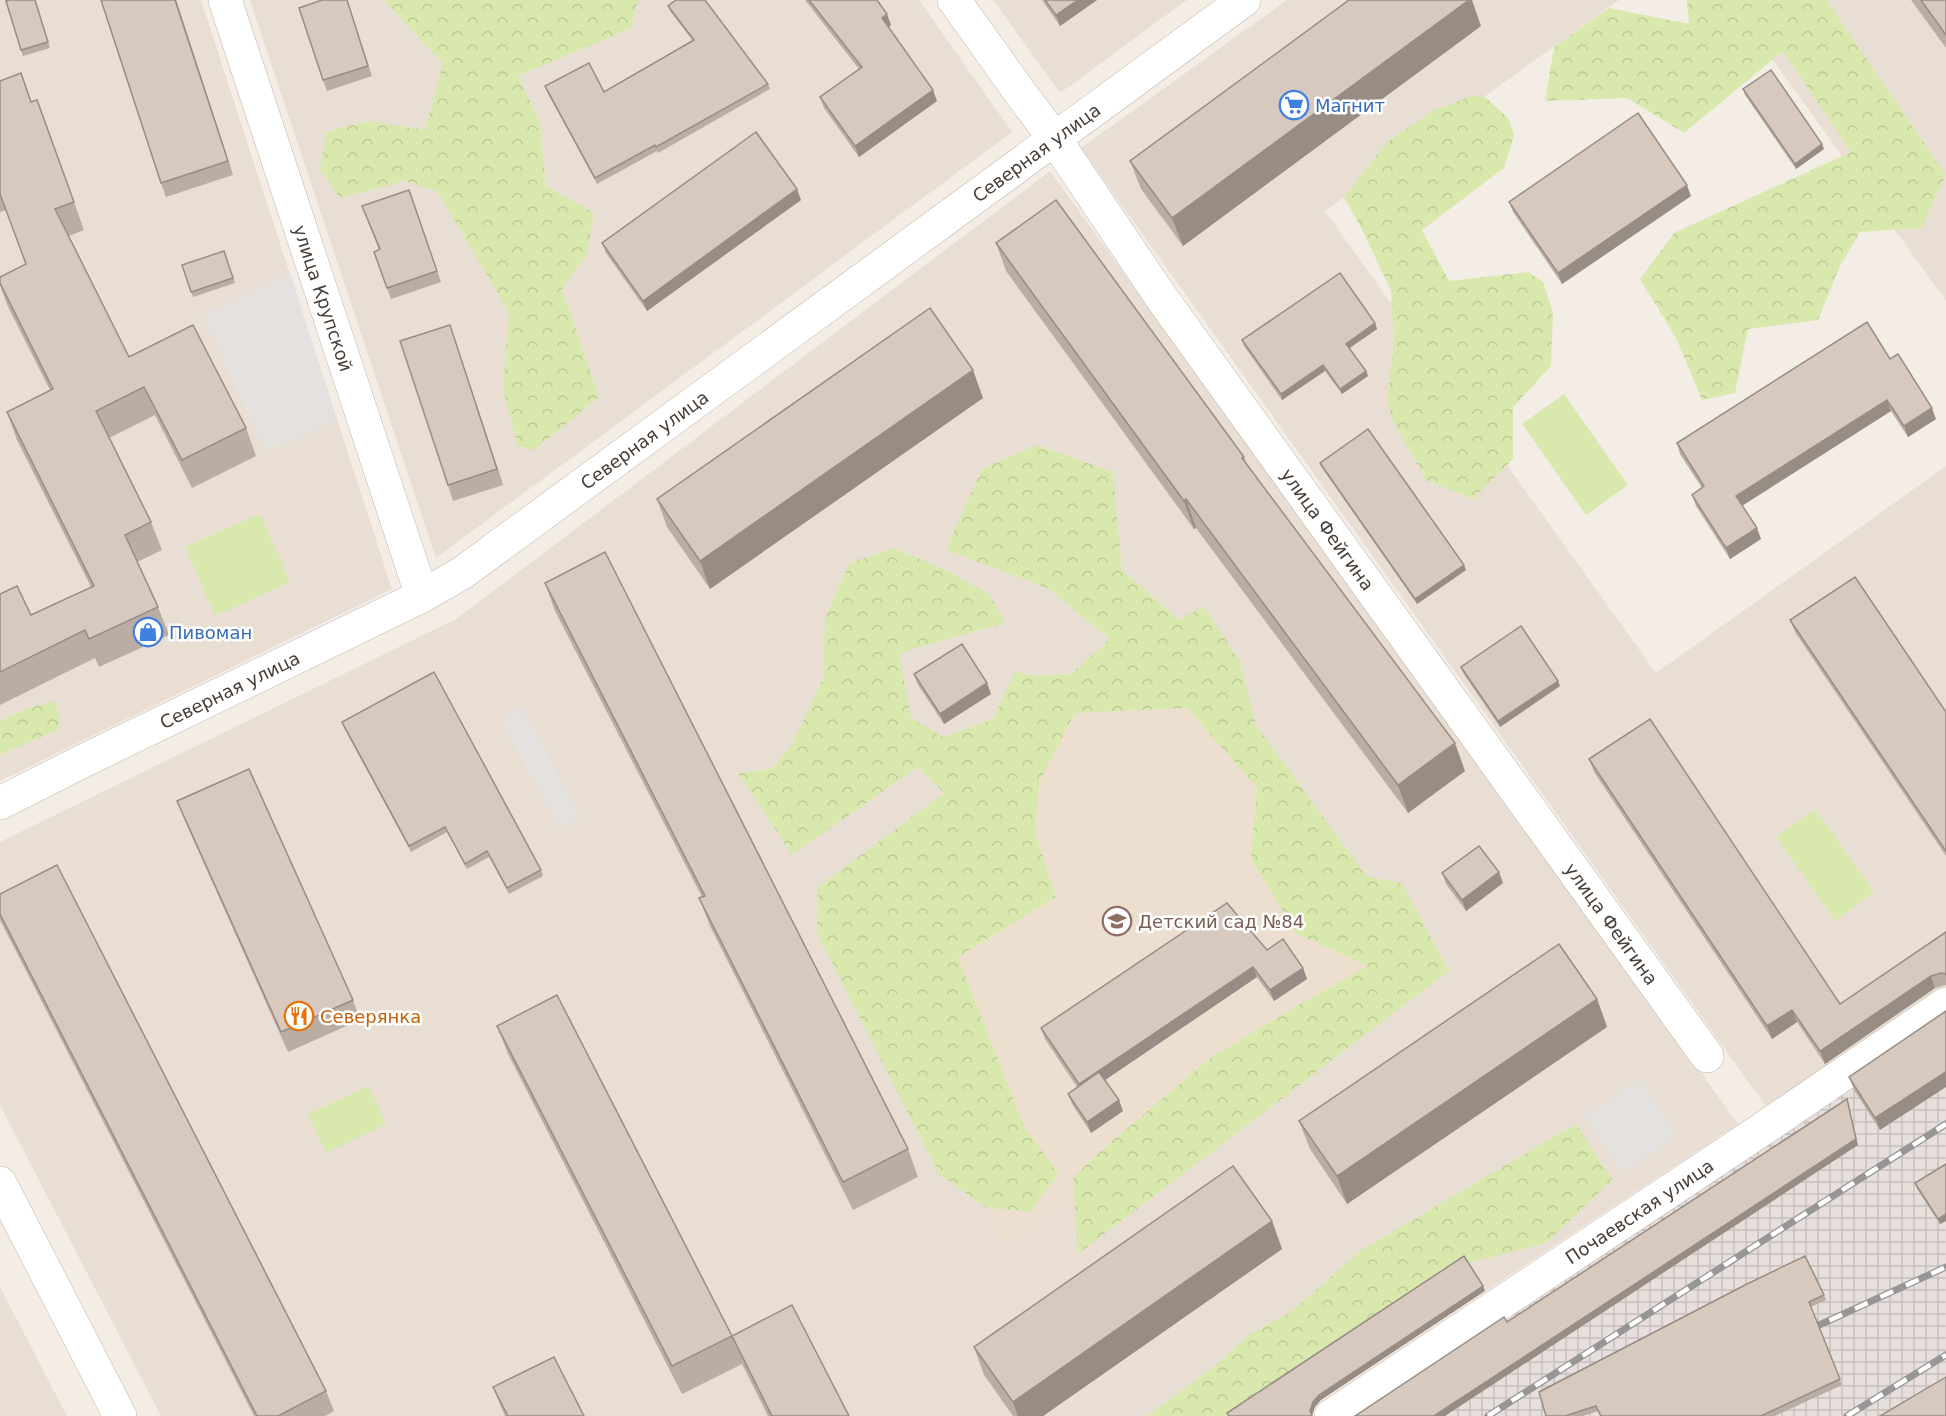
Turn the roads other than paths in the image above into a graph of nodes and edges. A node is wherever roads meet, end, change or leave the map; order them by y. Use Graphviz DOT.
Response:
graph roads {
  1 [pos="225,0"];
  2 [pos="954,0"];
  3 [pos="1244,0"];
  4 [pos="1054,138"];
  5 [pos="422,597"];
  6 [pos="0,803"];
  7 [pos="1946,1004"];
  8 [pos="1707,1056"];
  9 [pos="0,1183"];
  10 [pos="120,1416"];
  11 [pos="1331,1416"];
  1 -- 5 [label="street, улица Крупской"];
  2 -- 4 [label="street, улица Фейгина"];
  3 -- 4 [label="street, Северная улица"];
  4 -- 5 [label="street, Северная улица"];
  4 -- 8 [label="street, улица Фейгина"];
  5 -- 6 [label="street, Северная улица"];
  7 -- 11 [label="street, Почаевская улица"];
  9 -- 10 [label="street"];
}
